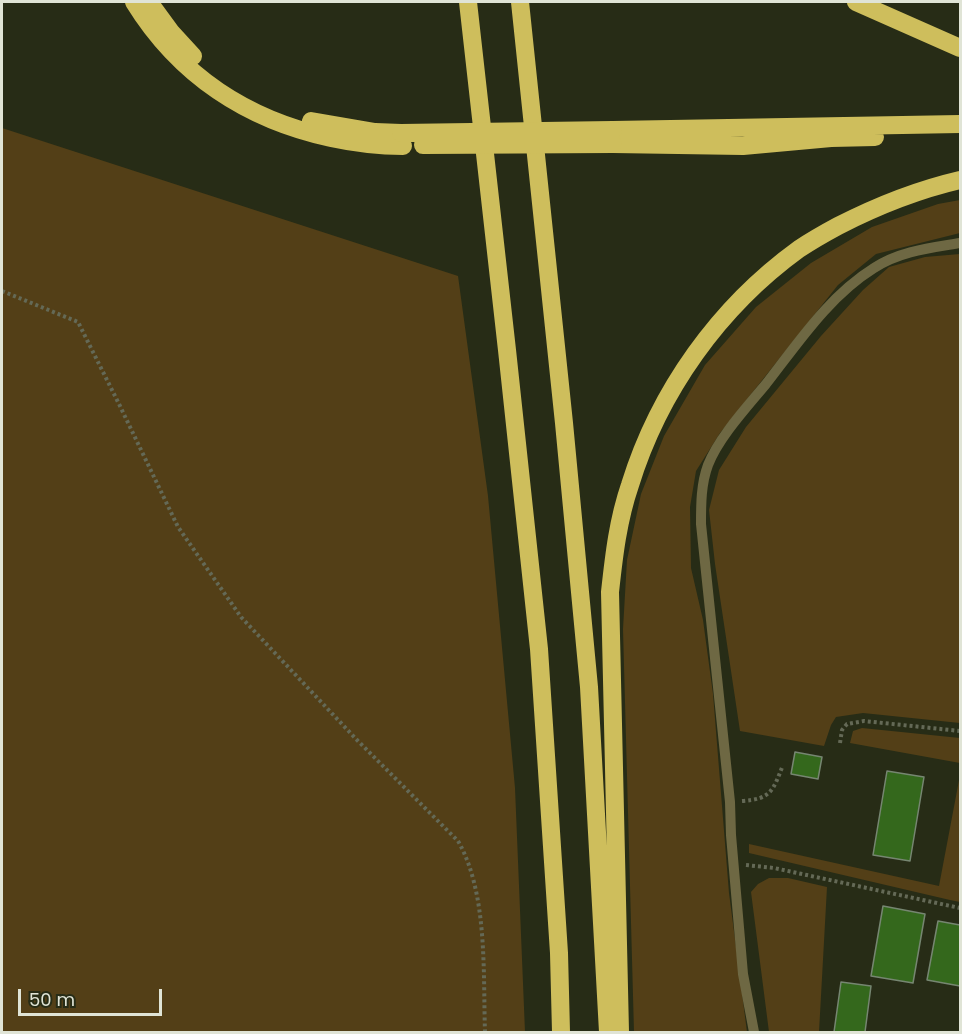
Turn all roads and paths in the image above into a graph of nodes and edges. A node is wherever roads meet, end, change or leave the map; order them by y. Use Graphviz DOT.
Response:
graph roads {
  1 [pos="134,2"];
  2 [pos="148,2"];
  3 [pos="468,2"];
  4 [pos="520,2"];
  5 [pos="856,2"];
  6 [pos="960,48"];
  7 [pos="960,124"];
  8 [pos="960,136"];
  9 [pos="613,137"];
  10 [pos="402,140"];
  11 [pos="960,180"];
  12 [pos="960,243"];
  13 [pos="2,291"];
  14 [pos="960,731"];
  15 [pos="840,743"];
  16 [pos="783,765"];
  17 [pos="730,802"];
  18 [pos="733,864"];
  19 [pos="960,908"];
  20 [pos="485,1032"];
  21 [pos="561,1032"];
  22 [pos="608,1032"];
  23 [pos="620,1032"];
  24 [pos="754,1032"];
  1 -- 10 [label="highway"];
  2 -- 10 [label="highway"];
  3 -- 21 [label="highway"];
  4 -- 22 [label="highway"];
  5 -- 6 [label="highway"];
  7 -- 9 [label="highway"];
  8 -- 9 [label="highway"];
  9 -- 10 [label="highway, bridge"];
  11 -- 23 [label="highway"];
  12 -- 17 [label="lane"];
  13 -- 20 [label="path"];
  14 -- 15 [label="path"];
  16 -- 17 [label="path"];
  17 -- 18 [label="lane"];
  18 -- 19 [label="path"];
  18 -- 24 [label="lane"];
}
